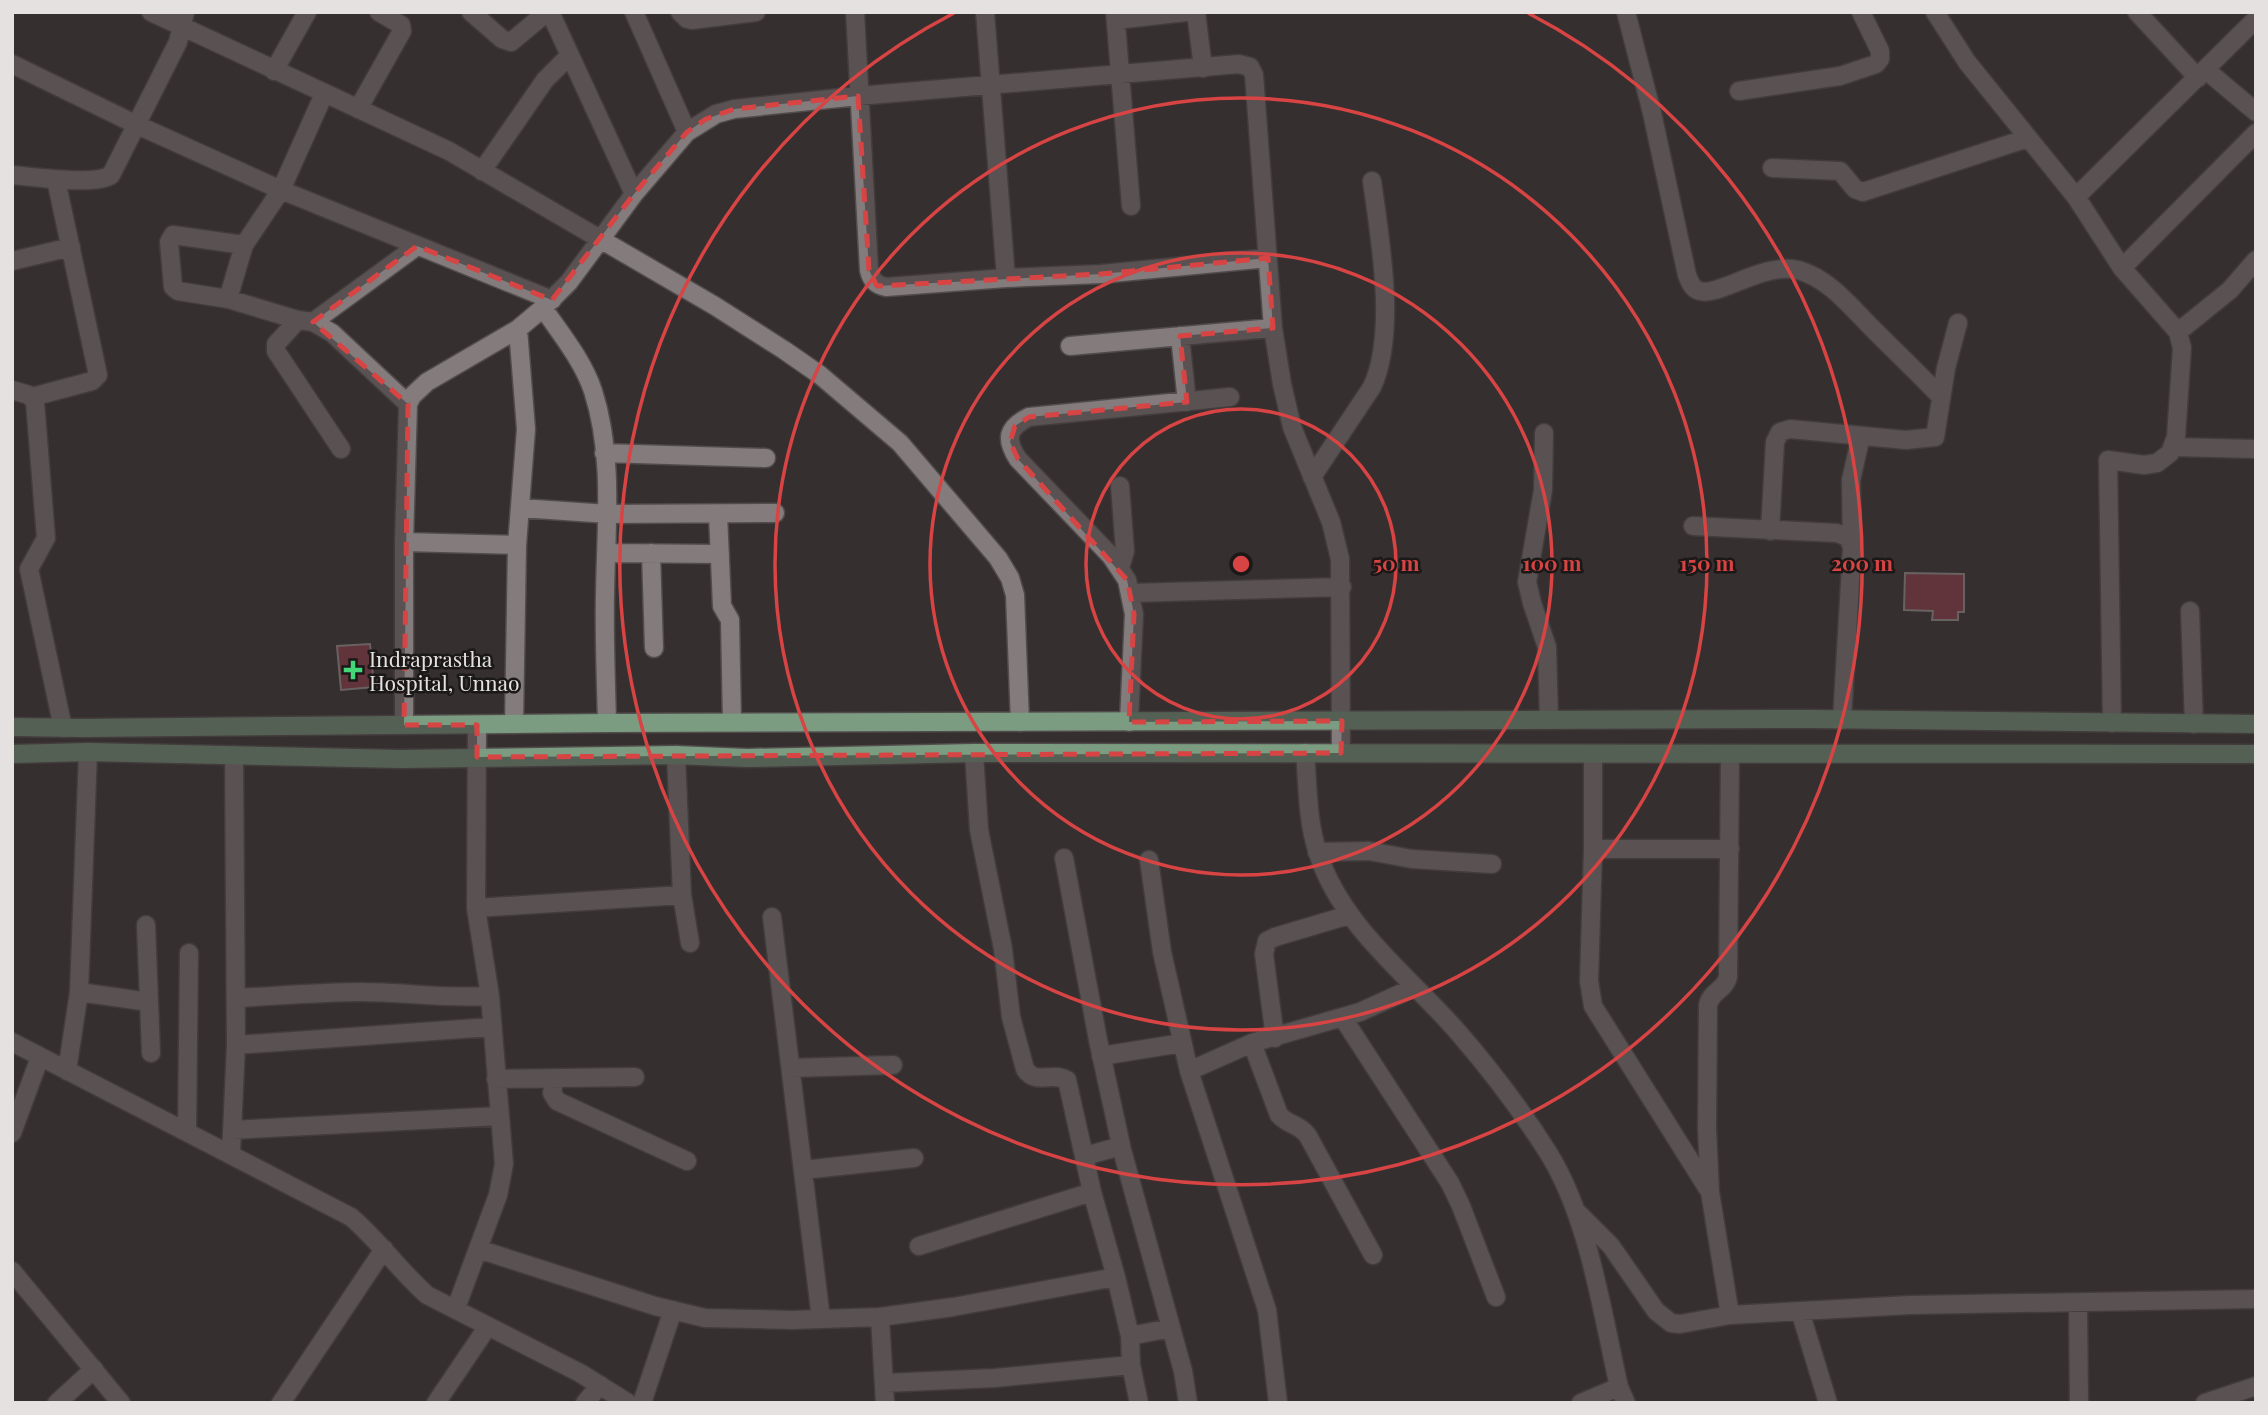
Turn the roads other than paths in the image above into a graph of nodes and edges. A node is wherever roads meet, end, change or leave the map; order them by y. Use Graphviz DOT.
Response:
graph roads {
  1 [pos="151,12"];
  2 [pos="307,12"];
  3 [pos="379,12"];
  4 [pos="471,12"];
  5 [pos="634,12"];
  6 [pos="680,12"];
  7 [pos="756,12"];
  8 [pos="855,12"];
  9 [pos="985,12"];
  10 [pos="1186,12"];
  11 [pos="1196,12"];
  12 [pos="1626,12"];
  13 [pos="1861,12"];
  14 [pos="1935,12"];
  15 [pos="2137,12"];
  16 [pos="542,14"];
  17 [pos="1116,16"];
  18 [pos="2256,19"];
  19 [pos="183,20"];
  20 [pos="570,55"];
  21 [pos="12,64"];
  22 [pos="1203,68"];
  23 [pos="274,71"];
  24 [pos="2202,74"];
  25 [pos="1119,75"];
  26 [pos="991,86"];
  27 [pos="1739,91"];
  28 [pos="324,94"];
  29 [pos="858,96"];
  30 [pos="358,109"];
  31 [pos="2256,111"];
  32 [pos="135,124"];
  33 [pos="687,132"];
  34 [pos="2256,133"];
  35 [pos="2028,138"];
  36 [pos="1772,168"];
  37 [pos="482,171"];
  38 [pos="12,175"];
  39 [pos="56,180"];
  40 [pos="1372,181"];
  41 [pos="281,190"];
  42 [pos="634,194"];
  43 [pos="2076,197"];
  44 [pos="1131,206"];
  45 [pos="601,240"];
  46 [pos="244,245"];
  47 [pos="417,246"];
  48 [pos="71,247"];
  49 [pos="1268,258"];
  50 [pos="2256,260"];
  51 [pos="12,261"];
  52 [pos="2122,268"];
  53 [pos="1006,278"];
  54 [pos="228,299"];
  55 [pos="548,304"];
  56 [pos="306,321"];
  57 [pos="1958,323"];
  58 [pos="1273,328"];
  59 [pos="517,329"];
  60 [pos="2178,332"];
  61 [pos="1180,336"];
  62 [pos="1070,346"];
  63 [pos="12,390"];
  64 [pos="32,397"];
  65 [pos="1230,397"];
  66 [pos="1941,397"];
  67 [pos="1187,402"];
  68 [pos="408,404"];
  69 [pos="1544,433"];
  70 [pos="1861,436"];
  71 [pos="2173,447"];
  72 [pos="341,449"];
  73 [pos="2256,449"];
  74 [pos="604,453"];
  75 [pos="766,458"];
  76 [pos="1312,477"];
  77 [pos="1120,486"];
  78 [pos="521,508"];
  79 [pos="775,513"];
  80 [pos="608,514"];
  81 [pos="718,514"];
  82 [pos="1693,526"];
  83 [pos="1770,531"];
  84 [pos="404,542"];
  85 [pos="1851,544"];
  86 [pos="517,545"];
  87 [pos="608,553"];
  88 [pos="651,553"];
  89 [pos="720,554"];
  90 [pos="1120,568"];
  91 [pos="1342,587"];
  92 [pos="1131,593"];
  93 [pos="2190,611"];
  94 [pos="654,648"];
  95 [pos="1549,720"];
  96 [pos="1842,720"];
  97 [pos="1342,721"];
  98 [pos="732,722"];
  99 [pos="1020,722"];
  100 [pos="1129,722"];
  101 [pos="2038,722"];
  102 [pos="607,723"];
  103 [pos="2112,723"];
  104 [pos="514,724"];
  105 [pos="2194,724"];
  106 [pos="2256,724"];
  107 [pos="404,725"];
  108 [pos="477,725"];
  109 [pos="12,727"];
  110 [pos="63,728"];
  111 [pos="88,752"];
  112 [pos="974,753"];
  113 [pos="1305,753"];
  114 [pos="1341,753"];
  115 [pos="12,754"];
  116 [pos="1593,754"];
  117 [pos="1730,754"];
  118 [pos="2256,754"];
  119 [pos="234,755"];
  120 [pos="676,755"];
  121 [pos="2037,755"];
  122 [pos="477,757"];
  123 [pos="1593,849"];
  124 [pos="1730,849"];
  125 [pos="1317,852"];
  126 [pos="1064,858"];
  127 [pos="1149,860"];
  128 [pos="1492,864"];
  129 [pos="682,895"];
  130 [pos="476,908"];
  131 [pos="1349,915"];
  132 [pos="772,917"];
  133 [pos="146,925"];
  134 [pos="690,943"];
  135 [pos="190,953"];
  136 [pos="1415,986"];
  137 [pos="79,992"];
  138 [pos="490,996"];
  139 [pos="236,998"];
  140 [pos="149,1002"];
  141 [pos="1343,1018"];
  142 [pos="491,1027"];
  143 [pos="1275,1038"];
  144 [pos="12,1042"];
  145 [pos="1182,1044"];
  146 [pos="1252,1044"];
  147 [pos="236,1045"];
  148 [pos="151,1054"];
  149 [pos="1101,1056"];
  150 [pos="40,1057"];
  151 [pos="893,1065"];
  152 [pos="790,1068"];
  153 [pos="67,1071"];
  154 [pos="1189,1071"];
  155 [pos="635,1077"];
  156 [pos="555,1078"];
  157 [pos="496,1079"];
  158 [pos="499,1115"];
  159 [pos="232,1130"];
  160 [pos="187,1132"];
  161 [pos="12,1133"];
  162 [pos="1121,1146"];
  163 [pos="230,1154"];
  164 [pos="1084,1156"];
  165 [pos="914,1158"];
  166 [pos="687,1161"];
  167 [pos="803,1170"];
  168 [pos="1092,1192"];
  169 [pos="1710,1192"];
  170 [pos="1578,1213"];
  171 [pos="919,1246"];
  172 [pos="384,1249"];
  173 [pos="478,1249"];
  174 [pos="1373,1255"];
  175 [pos="14,1277"];
  176 [pos="1116,1277"];
  177 [pos="1496,1297"];
  178 [pos="2256,1299"];
  179 [pos="2078,1303"];
  180 [pos="456,1308"];
  181 [pos="673,1310"];
  182 [pos="1800,1311"];
  183 [pos="1730,1315"];
  184 [pos="880,1317"];
  185 [pos="821,1319"];
  186 [pos="488,1326"];
  187 [pos="1171,1328"];
  188 [pos="1129,1336"];
  189 [pos="1131,1365"];
  190 [pos="93,1369"];
  191 [pos="885,1383"];
  192 [pos="600,1385"];
  193 [pos="2256,1386"];
  194 [pos="1623,1395"];
  195 [pos="2215,1401"];
  196 [pos="57,1403"];
  197 [pos="121,1403"];
  198 [pos="281,1403"];
  199 [pos="436,1403"];
  200 [pos="585,1403"];
  201 [pos="628,1403"];
  202 [pos="642,1403"];
  203 [pos="885,1403"];
  204 [pos="1139,1403"];
  205 [pos="1188,1403"];
  206 [pos="1278,1403"];
  207 [pos="1581,1403"];
  208 [pos="1828,1403"];
  209 [pos="2079,1403"];
  1 -- 19 [label="street"];
  2 -- 23 [label="street"];
  3 -- 30 [label="street"];
  4 -- 16 [label="street"];
  5 -- 33 [label="street"];
  6 -- 7 [label="street"];
  8 -- 29 [label="street"];
  9 -- 26 [label="street"];
  10 -- 17 [label="street"];
  11 -- 22 [label="street"];
  12 -- 66 [label="street"];
  13 -- 27 [label="street"];
  14 -- 35 [label="street"];
  15 -- 24 [label="street"];
  16 -- 20 [label="street"];
  17 -- 25 [label="street"];
  18 -- 24 [label="street"];
  19 -- 23 [label="street"];
  19 -- 32 [label="street"];
  20 -- 37 [label="street"];
  20 -- 42 [label="street"];
  21 -- 32 [label="street"];
  22 -- 25 [label="street"];
  22 -- 49 [label="street"];
  23 -- 28 [label="street"];
  24 -- 31 [label="street"];
  24 -- 43 [label="street"];
  25 -- 26 [label="street"];
  25 -- 44 [label="street"];
  26 -- 29 [label="street"];
  26 -- 53 [label="street"];
  28 -- 30 [label="street"];
  28 -- 41 [label="street"];
  29 -- 33 [label="street"];
  29 -- 53 [label="street"];
  30 -- 37 [label="street"];
  32 -- 39 [label="street"];
  32 -- 41 [label="street"];
  33 -- 42 [label="street"];
  34 -- 52 [label="street"];
  35 -- 36 [label="street"];
  35 -- 43 [label="street"];
  37 -- 45 [label="street"];
  38 -- 39 [label="street"];
  39 -- 48 [label="street"];
  40 -- 76 [label="street"];
  41 -- 46 [label="street"];
  41 -- 47 [label="street"];
  42 -- 45 [label="street"];
  43 -- 52 [label="street"];
  45 -- 55 [label="street"];
  45 -- 99 [label="street"];
  46 -- 54 [label="street"];
  46 -- 54 [label="street"];
  47 -- 55 [label="street"];
  47 -- 56 [label="street"];
  48 -- 51 [label="street"];
  48 -- 64 [label="street"];
  49 -- 53 [label="street"];
  49 -- 58 [label="street"];
  50 -- 60 [label="street"];
  52 -- 60 [label="street"];
  54 -- 56 [label="street"];
  55 -- 59 [label="street"];
  55 -- 74 [label="street"];
  56 -- 68 [label="street"];
  56 -- 72 [label="street"];
  57 -- 66 [label="street"];
  58 -- 61 [label="street"];
  58 -- 76 [label="street"];
  59 -- 68 [label="street"];
  59 -- 78 [label="street"];
  60 -- 71 [label="street"];
  61 -- 62 [label="street"];
  61 -- 67 [label="street"];
  63 -- 64 [label="street"];
  64 -- 110 [label="street"];
  65 -- 67 [label="street"];
  66 -- 70 [label="street"];
  67 -- 90 [label="street"];
  68 -- 84 [label="street"];
  69 -- 95 [label="street"];
  70 -- 83 [label="street"];
  70 -- 85 [label="street"];
  71 -- 73 [label="street"];
  71 -- 103 [label="street"];
  74 -- 75 [label="street"];
  74 -- 80 [label="street"];
  76 -- 91 [label="street"];
  77 -- 90 [label="street"];
  78 -- 80 [label="street"];
  78 -- 86 [label="street"];
  79 -- 81 [label="street"];
  80 -- 81 [label="street"];
  80 -- 87 [label="street"];
  81 -- 89 [label="street"];
  82 -- 83 [label="street"];
  83 -- 85 [label="street"];
  84 -- 86 [label="street"];
  84 -- 107 [label="street"];
  85 -- 96 [label="street"];
  86 -- 104 [label="street"];
  87 -- 88 [label="street"];
  87 -- 102 [label="street"];
  88 -- 89 [label="street"];
  88 -- 94 [label="street"];
  89 -- 98 [label="street"];
  90 -- 92 [label="street"];
  91 -- 92 [label="street"];
  91 -- 97 [label="street"];
  92 -- 100 [label="street"];
  93 -- 105 [label="street"];
  95 -- 96 [label="main road"];
  95 -- 97 [label="main road"];
  96 -- 101 [label="main road"];
  97 -- 100 [label="main road"];
  97 -- 114 [label="street"];
  98 -- 99 [label="main road"];
  98 -- 102 [label="main road"];
  99 -- 100 [label="main road"];
  101 -- 103 [label="main road"];
  101 -- 121 [label="main road"];
  102 -- 104 [label="main road"];
  103 -- 105 [label="main road"];
  104 -- 108 [label="main road"];
  105 -- 106 [label="main road"];
  107 -- 108 [label="main road"];
  107 -- 110 [label="main road"];
  108 -- 122 [label="street"];
  109 -- 110 [label="main road"];
  111 -- 115 [label="main road"];
  111 -- 119 [label="main road"];
  111 -- 137 [label="street"];
  112 -- 113 [label="main road"];
  112 -- 120 [label="main road"];
  112 -- 164 [label="street"];
  113 -- 114 [label="main road"];
  113 -- 125 [label="street"];
  114 -- 116 [label="main road"];
  116 -- 117 [label="main road"];
  116 -- 123 [label="street"];
  117 -- 121 [label="main road"];
  117 -- 124 [label="street"];
  118 -- 121 [label="main road"];
  119 -- 122 [label="main road"];
  119 -- 139 [label="street"];
  120 -- 122 [label="main road"];
  120 -- 129 [label="street"];
  122 -- 130 [label="street"];
  123 -- 124 [label="street"];
  123 -- 169 [label="street"];
  124 -- 169 [label="street"];
  125 -- 128 [label="street"];
  125 -- 131 [label="street"];
  126 -- 149 [label="street"];
  127 -- 145 [label="street"];
  129 -- 130 [label="street"];
  129 -- 134 [label="street"];
  130 -- 138 [label="street"];
  131 -- 136 [label="street"];
  131 -- 143 [label="street"];
  132 -- 152 [label="street"];
  133 -- 140 [label="street"];
  135 -- 160 [label="street"];
  136 -- 141 [label="street"];
  136 -- 170 [label="street"];
  137 -- 140 [label="street"];
  137 -- 153 [label="street"];
  138 -- 139 [label="street"];
  138 -- 142 [label="street"];
  139 -- 147 [label="street"];
  140 -- 148 [label="street"];
  141 -- 143 [label="street"];
  141 -- 177 [label="street"];
  142 -- 147 [label="street"];
  142 -- 157 [label="street"];
  143 -- 146 [label="street"];
  144 -- 150 [label="street"];
  145 -- 149 [label="street"];
  145 -- 154 [label="street"];
  146 -- 154 [label="street"];
  146 -- 174 [label="street"];
  147 -- 159 [label="street"];
  149 -- 162 [label="street"];
  150 -- 153 [label="street"];
  150 -- 161 [label="street"];
  151 -- 152 [label="street"];
  152 -- 167 [label="street"];
  153 -- 160 [label="street"];
  154 -- 206 [label="street"];
  155 -- 156 [label="street"];
  156 -- 157 [label="street"];
  156 -- 166 [label="street"];
  157 -- 158 [label="street"];
  158 -- 159 [label="street"];
  158 -- 173 [label="street"];
  159 -- 163 [label="street"];
  160 -- 163 [label="street"];
  162 -- 164 [label="street"];
  162 -- 187 [label="street"];
  163 -- 172 [label="street"];
  164 -- 168 [label="street"];
  165 -- 167 [label="street"];
  167 -- 185 [label="street"];
  168 -- 171 [label="street"];
  168 -- 176 [label="street"];
  169 -- 183 [label="street"];
  170 -- 183 [label="street"];
  170 -- 194 [label="street"];
  172 -- 180 [label="street"];
  172 -- 198 [label="street"];
  173 -- 180 [label="street"];
  173 -- 181 [label="street"];
  175 -- 190 [label="street"];
  176 -- 184 [label="street"];
  176 -- 188 [label="street"];
  178 -- 179 [label="street"];
  179 -- 182 [label="street"];
  179 -- 209 [label="street"];
  180 -- 186 [label="street"];
  181 -- 185 [label="street"];
  181 -- 202 [label="street"];
  182 -- 183 [label="street"];
  182 -- 208 [label="street"];
  184 -- 185 [label="street"];
  184 -- 191 [label="street"];
  186 -- 192 [label="street"];
  186 -- 199 [label="street"];
  187 -- 188 [label="street"];
  187 -- 205 [label="street"];
  188 -- 189 [label="street"];
  189 -- 191 [label="street"];
  189 -- 204 [label="street"];
  190 -- 196 [label="street"];
  190 -- 197 [label="street"];
  191 -- 203 [label="street"];
  192 -- 200 [label="street"];
  192 -- 201 [label="street"];
  193 -- 195 [label="street"];
  194 -- 207 [label="street"];
}
